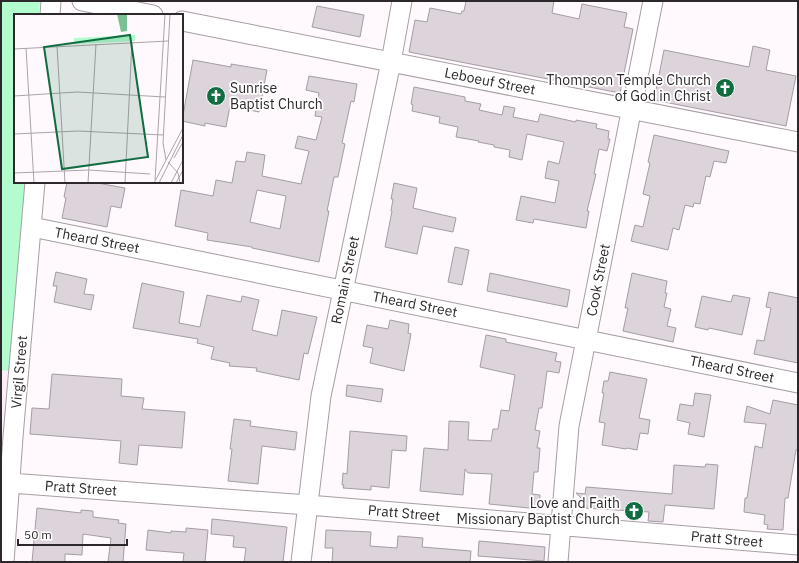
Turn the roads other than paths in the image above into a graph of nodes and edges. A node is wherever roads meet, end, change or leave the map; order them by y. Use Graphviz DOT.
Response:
graph roads {
  1 [pos="51,1"];
  2 [pos="82,1"];
  3 [pos="402,1"];
  4 [pos="653,1"];
  5 [pos="50,14"];
  6 [pos="148,14"];
  7 [pos="183,21"];
  8 [pos="390,62"];
  9 [pos="632,109"];
  10 [pos="798,142"];
  11 [pos="35,183"];
  12 [pos="32,227"];
  13 [pos="343,290"];
  14 [pos="586,339"];
  15 [pos="798,383"];
  16 [pos="7,437"];
  17 [pos="10,483"];
  18 [pos="308,505"];
  19 [pos="560,526"];
  20 [pos="798,545"];
  21 [pos="4,562"];
  22 [pos="301,562"];
  23 [pos="558,562"];
  1 -- 5 [label="street"];
  2 -- 6 [label="street"];
  3 -- 8 [label="street, Romain Street"];
  4 -- 9 [label="street, Cook Street"];
  7 -- 8 [label="street, Leboeuf Street"];
  8 -- 9 [label="street, Leboeuf Street"];
  8 -- 13 [label="street, Romain Street"];
  9 -- 10 [label="street, Leboeuf Street"];
  9 -- 14 [label="street, Cook Street"];
  11 -- 12 [label="street, Virgil Street"];
  12 -- 13 [label="street, Theard Street"];
  12 -- 16 [label="street, Virgil Street"];
  13 -- 14 [label="street, Theard Street"];
  13 -- 18 [label="street, Romain Street"];
  14 -- 15 [label="street, Theard Street"];
  14 -- 19 [label="street, Cook Street"];
  16 -- 17 [label="street, Virgil Street"];
  17 -- 18 [label="street, Pratt Street"];
  17 -- 21 [label="street, Virgil Street"];
  18 -- 19 [label="street, Pratt Street"];
  18 -- 22 [label="street, Romain Street"];
  19 -- 20 [label="street, Pratt Street"];
  19 -- 23 [label="street, Cook Street"];
}
